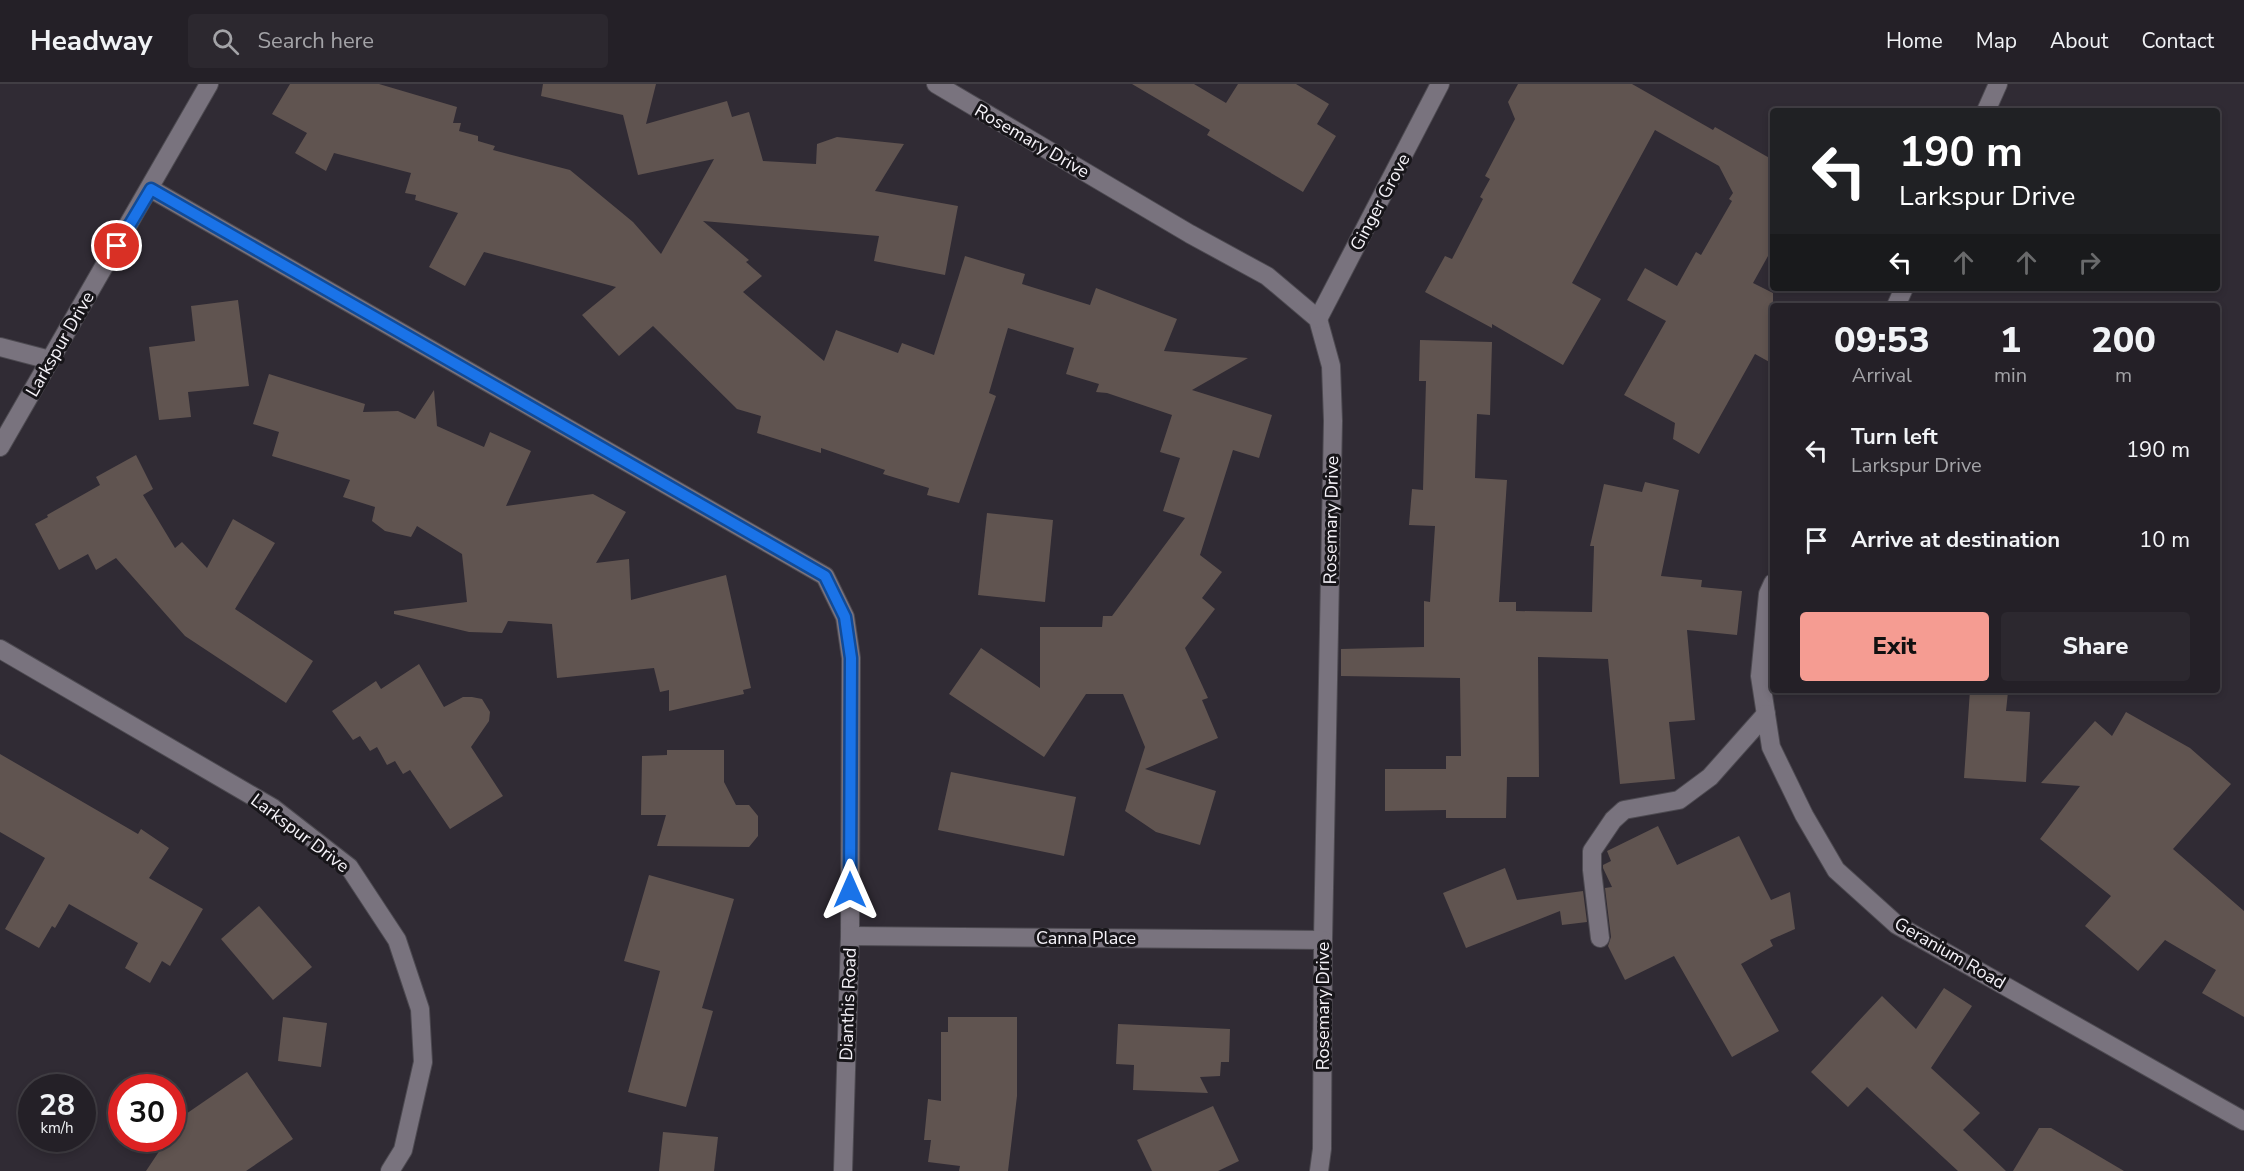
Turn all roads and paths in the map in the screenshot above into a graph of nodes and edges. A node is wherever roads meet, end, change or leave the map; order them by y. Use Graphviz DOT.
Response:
graph roads {
  1 [pos="209,84"];
  2 [pos="936,84"];
  3 [pos="1440,84"];
  4 [pos="1998,84"];
  5 [pos="1987,108"];
  6 [pos="151,189"];
  7 [pos="1318,319"];
  8 [pos="0,347"];
  9 [pos="50,360"];
  10 [pos="0,447"];
  11 [pos="1770,590"];
  12 [pos="0,649"];
  13 [pos="1766,714"];
  14 [pos="850,936"];
  15 [pos="1600,938"];
  16 [pos="1323,940"];
  17 [pos="2244,1121"];
  18 [pos="390,1171"];
  19 [pos="843,1171"];
  20 [pos="1319,1171"];
  1 -- 6 [label="street, Larkspur Drive"];
  2 -- 7 [label="street, Rosemary Drive"];
  3 -- 7 [label="street, Ginger Grove"];
  4 -- 5 [label="street"];
  6 -- 9 [label="street, Larkspur Drive"];
  6 -- 14 [label="street, Dianthis Road"];
  7 -- 16 [label="street, Rosemary Drive"];
  8 -- 9 [label="street"];
  9 -- 10 [label="street, Larkspur Drive"];
  11 -- 13 [label="street, Geranium Road"];
  12 -- 18 [label="street, Larkspur Drive"];
  13 -- 15 [label="street"];
  13 -- 17 [label="street, Geranium Road"];
  14 -- 16 [label="street, Canna Place"];
  14 -- 19 [label="street, Dianthis Road"];
  16 -- 20 [label="street, Rosemary Drive"];
}
